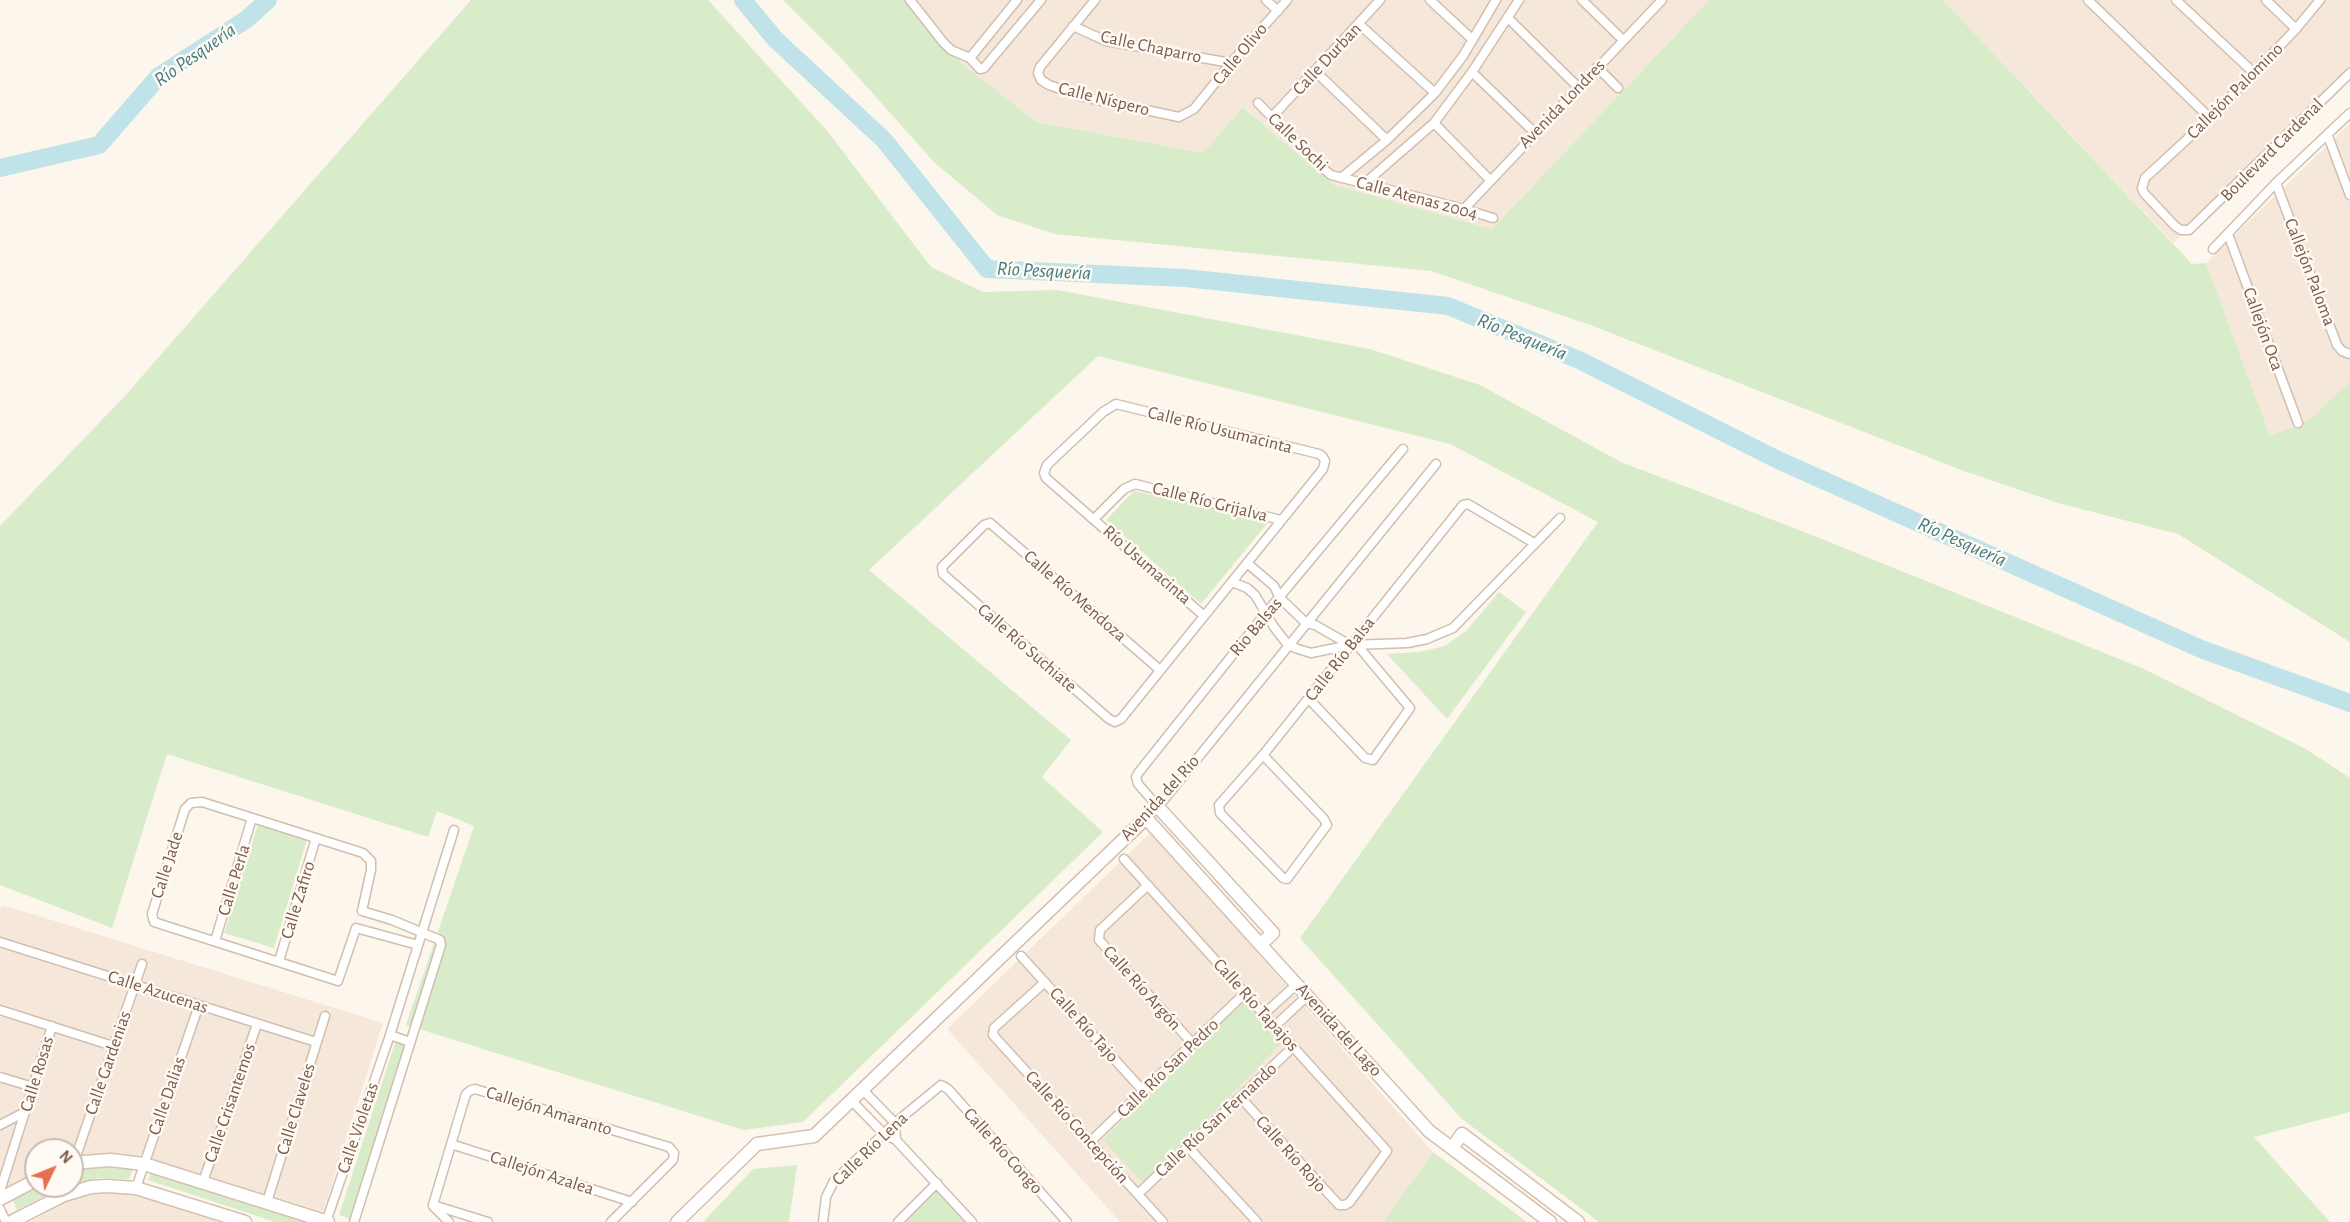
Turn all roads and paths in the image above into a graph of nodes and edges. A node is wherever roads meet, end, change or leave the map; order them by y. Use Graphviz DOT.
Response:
graph roads {
  1 [pos="910,0"];
  2 [pos="1017,0"];
  3 [pos="1041,0"];
  4 [pos="1095,0"];
  5 [pos="1266,0"];
  6 [pos="1287,0"];
  7 [pos="1380,0"];
  8 [pos="1430,0"];
  9 [pos="1496,0"];
  10 [pos="1519,0"];
  11 [pos="1582,0"];
  12 [pos="1662,0"];
  13 [pos="2088,0"];
  14 [pos="2176,0"];
  15 [pos="2266,0"];
  16 [pos="2320,0"];
  17 [pos="1278,10"];
  18 [pos="1508,18"];
  19 [pos="1359,24"];
  20 [pos="1073,26"];
  21 [pos="2296,29"];
  22 [pos="1472,39"];
  23 [pos="1623,40"];
  24 [pos="970,58"];
  25 [pos="1231,63"];
  26 [pos="1597,67"];
  27 [pos="1316,72"];
  28 [pos="1472,72"];
  29 [pos="2350,73"];
  30 [pos="2254,74"];
  31 [pos="1578,87"];
  32 [pos="1618,88"];
  33 [pos="1435,93"];
  34 [pos="1258,102"];
  35 [pos="1194,109"];
  36 [pos="2350,113"];
  37 [pos="1272,117"];
  38 [pos="2210,118"];
  39 [pos="1434,123"];
  40 [pos="1535,133"];
  41 [pos="2328,135"];
  42 [pos="1388,140"];
  43 [pos="1341,178"];
  44 [pos="2145,178"];
  45 [pos="1490,180"];
  46 [pos="2276,183"];
  47 [pos="1364,184"];
  48 [pos="2350,195"];
  49 [pos="1464,209"];
  50 [pos="1493,218"];
  51 [pos="2228,234"];
  52 [pos="2213,249"];
  53 [pos="2350,354"];
  54 [pos="1116,404"];
  55 [pos="2298,423"];
  56 [pos="1403,449"];
  57 [pos="1323,457"];
  58 [pos="1436,464"];
  59 [pos="1560,518"];
  60 [pos="1094,519"];
  61 [pos="1281,520"];
  62 [pos="989,523"];
  63 [pos="1534,543"];
  64 [pos="1247,563"];
  65 [pos="1232,582"];
  66 [pos="1280,598"];
  67 [pos="1266,613"];
  68 [pos="1203,615"];
  69 [pos="1306,623"];
  70 [pos="1288,645"];
  71 [pos="1354,646"];
  72 [pos="1160,670"];
  73 [pos="1309,699"];
  74 [pos="1263,755"];
  75 [pos="1158,807"];
  76 [pos="252,818"];
  77 [pos="1146,818"];
  78 [pos="454,830"];
  79 [pos="316,838"];
  80 [pos="1124,859"];
  81 [pos="1148,885"];
  82 [pos="422,932"];
  83 [pos="215,941"];
  84 [pos="0,942"];
  85 [pos="1261,944"];
  86 [pos="418,945"];
  87 [pos="1021,956"];
  88 [pos="279,961"];
  89 [pos="142,964"];
  90 [pos="1045,982"];
  91 [pos="134,984"];
  92 [pos="1297,984"];
  93 [pos="1245,993"];
  94 [pos="1307,996"];
  95 [pos="199,1005"];
  96 [pos="0,1010"];
  97 [pos="1264,1014"];
  98 [pos="325,1017"];
  99 [pos="257,1024"];
  100 [pos="52,1026"];
  101 [pos="1275,1026"];
  102 [pos="390,1035"];
  103 [pos="316,1042"];
  104 [pos="410,1042"];
  105 [pos="1193,1044"];
  106 [pos="113,1046"];
  107 [pos="1293,1047"];
  108 [pos="0,1077"];
  109 [pos="33,1087"];
  110 [pos="936,1087"];
  111 [pos="863,1090"];
  112 [pos="1145,1092"];
  113 [pos="1240,1097"];
  114 [pos="851,1100"];
  115 [pos="25,1112"];
  116 [pos="895,1123"];
  117 [pos="0,1125"];
  118 [pos="884,1134"];
  119 [pos="81,1138"];
  120 [pos="896,1140"];
  121 [pos="1090,1142"];
  122 [pos="451,1144"];
  123 [pos="1188,1146"];
  124 [pos="1452,1148"];
  125 [pos="84,1161"];
  126 [pos="144,1164"];
  127 [pos="203,1182"];
  128 [pos="937,1183"];
  129 [pos="24,1186"];
  130 [pos="136,1188"];
  131 [pos="0,1191"];
  132 [pos="1138,1194"];
  133 [pos="0,1199"];
  134 [pos="267,1202"];
  135 [pos="632,1202"];
  136 [pos="433,1205"];
  137 [pos="1345,1205"];
  138 [pos="0,1209"];
  139 [pos="6,1222"];
  140 [pos="11,1222"];
  141 [pos="245,1222"];
  142 [pos="326,1222"];
  143 [pos="354,1222"];
  144 [pos="449,1222"];
  145 [pos="488,1222"];
  146 [pos="612,1222"];
  147 [pos="677,1222"];
  148 [pos="823,1222"];
  149 [pos="898,1222"];
  150 [pos="972,1222"];
  151 [pos="1067,1222"];
  152 [pos="1163,1222"];
  153 [pos="1257,1222"];
  154 [pos="1550,1222"];
  155 [pos="1578,1222"];
  1 -- 24 [label="street"];
  2 -- 24 [label="street"];
  3 -- 24 [label="street"];
  4 -- 20 [label="street, Calle Níspero"];
  5 -- 17 [label="street"];
  6 -- 17 [label="street, Calle Olivo"];
  7 -- 19 [label="street, Calle Durban"];
  8 -- 22 [label="street"];
  9 -- 22 [label="street"];
  10 -- 18 [label="street"];
  11 -- 23 [label="street"];
  12 -- 23 [label="street, Avenida Londres"];
  13 -- 38 [label="street"];
  14 -- 30 [label="street"];
  15 -- 21 [label="street"];
  16 -- 21 [label="street, Callejón Palomino"];
  17 -- 25 [label="street, Calle Olivo"];
  18 -- 28 [label="street"];
  18 -- 31 [label="street"];
  19 -- 27 [label="street, Calle Durban"];
  19 -- 33 [label="street"];
  20 -- 25 [label="street, Calle Chaparro"];
  20 -- 35 [label="street, Calle Níspero"];
  21 -- 30 [label="street, Callejón Palomino"];
  22 -- 33 [label="street"];
  23 -- 26 [label="street, Avenida Londres"];
  25 -- 35 [label="street, Calle Olivo"];
  26 -- 31 [label="street, Avenida Londres"];
  26 -- 32 [label="street"];
  27 -- 37 [label="street, Calle Durban"];
  27 -- 42 [label="street"];
  28 -- 39 [label="street"];
  28 -- 40 [label="street"];
  29 -- 44 [label="street, Boulevard Cardenal"];
  30 -- 38 [label="street, Callejón Palomino"];
  31 -- 40 [label="street, Avenida Londres"];
  33 -- 42 [label="street"];
  34 -- 37 [label="street, Calle Sochi"];
  36 -- 41 [label="street, Boulevard Cardenal"];
  37 -- 43 [label="street, Calle Sochi"];
  38 -- 44 [label="street, Callejón Palomino"];
  39 -- 45 [label="street"];
  39 -- 47 [label="street"];
  40 -- 45 [label="street, Avenida Londres"];
  41 -- 46 [label="street, Boulevard Cardenal"];
  41 -- 48 [label="street"];
  42 -- 43 [label="street"];
  43 -- 47 [label="street, Calle Atenas 2004"];
  45 -- 49 [label="street, Avenida Londres"];
  46 -- 51 [label="street, Boulevard Cardenal"];
  46 -- 53 [label="street, Callejón Paloma"];
  47 -- 49 [label="street, Calle Atenas 2004"];
  49 -- 50 [label="street, Calle Atenas 2004"];
  51 -- 52 [label="street, Boulevard Cardenal"];
  51 -- 55 [label="street, Callejón Oca"];
  54 -- 57 [label="street, Calle Río Usumacinta"];
  54 -- 60 [label="street, Río Usumacinta"];
  56 -- 66 [label="street, Rio Balsas"];
  57 -- 61 [label="street, Río Usumacinta"];
  58 -- 69 [label="street, Avenida del Rio"];
  59 -- 63 [label="street"];
  60 -- 61 [label="street, Calle Río Grijalva"];
  60 -- 68 [label="street, Río Usumacinta"];
  61 -- 64 [label="street, Río Usumacinta"];
  62 -- 72 [label="street, Calle Río Mendoza"];
  62 -- 72 [label="street, Calle Río Suchiate"];
  63 -- 71 [label="street"];
  63 -- 71 [label="street, Calle Río Balsa"];
  64 -- 65 [label="street, Río Usumacinta"];
  64 -- 66 [label="street"];
  65 -- 67 [label="street"];
  65 -- 68 [label="street, Río Usumacinta"];
  66 -- 67 [label="street, Rio Balsas"];
  66 -- 69 [label="street"];
  67 -- 70 [label="street"];
  67 -- 75 [label="street, Rio Balsas"];
  68 -- 72 [label="street"];
  69 -- 70 [label="street, Avenida del Rio"];
  69 -- 71 [label="street"];
  70 -- 71 [label="street"];
  70 -- 75 [label="street, Avenida del Rio"];
  71 -- 73 [label="street, Calle Río Balsa"];
  71 -- 73 [label="street"];
  73 -- 74 [label="street, Calle Río Balsa"];
  74 -- 74 [label="street, Calle Río Balsa"];
  75 -- 77 [label="street, Avenida del Rio"];
  75 -- 85 [label="street"];
  76 -- 79 [label="street, Calle Jade"];
  76 -- 83 [label="street, Calle Perla"];
  76 -- 83 [label="street, Calle Jade"];
  77 -- 85 [label="street, Avenida del Lago"];
  77 -- 111 [label="street, Avenida del Rio"];
  78 -- 82 [label="street, Calle Violetas"];
  79 -- 82 [label="street, Calle Jade"];
  79 -- 88 [label="street, Calle Zafiro"];
  80 -- 81 [label="street, Calle Río Tapajos"];
  81 -- 93 [label="street, Calle Río Tapajos"];
  81 -- 105 [label="street, Calle Río Argón"];
  82 -- 86 [label="street, Calle Violetas"];
  82 -- 104 [label="street, Calle Violetas"];
  83 -- 88 [label="street, Calle Jade"];
  84 -- 91 [label="street, Calle Azucenas"];
  85 -- 92 [label="street, Avenida del Lago"];
  86 -- 88 [label="street, Calle Jade"];
  86 -- 102 [label="street, Calle Violetas"];
  87 -- 90 [label="street, Calle Río Tajo"];
  89 -- 91 [label="street, Calle Gardenias"];
  90 -- 112 [label="street, Calle Río Tajo"];
  90 -- 121 [label="street, Calle Río Concepción"];
  91 -- 95 [label="street, Calle Azucenas"];
  91 -- 106 [label="street, Calle Gardenias"];
  92 -- 94 [label="street, Avenida del Lago"];
  92 -- 97 [label="street"];
  93 -- 97 [label="street, Calle Río Tapajos"];
  93 -- 105 [label="street, Calle Río San Pedro"];
  94 -- 101 [label="street"];
  94 -- 124 [label="street, Avenida del Lago"];
  95 -- 99 [label="street, Calle Azucenas"];
  95 -- 126 [label="street, Calle Dalias"];
  96 -- 100 [label="street"];
  97 -- 101 [label="street, Calle Río Tapajos"];
  98 -- 103 [label="street, Calle Claveles"];
  99 -- 103 [label="street, Calle Azucenas"];
  99 -- 127 [label="street, Calle Crisantemos"];
  100 -- 106 [label="street"];
  100 -- 109 [label="street, Calle Rosas"];
  101 -- 107 [label="street, Calle Río Tapajos"];
  102 -- 104 [label="street"];
  102 -- 142 [label="street, Calle Violetas"];
  103 -- 134 [label="street, Calle Claveles"];
  104 -- 143 [label="street, Calle Violetas"];
  105 -- 112 [label="street, Calle Río San Pedro"];
  106 -- 119 [label="street, Calle Gardenias"];
  107 -- 113 [label="street, Calle Río San Fernando"];
  107 -- 137 [label="street, Calle Río Tapajos"];
  108 -- 109 [label="street"];
  109 -- 115 [label="street, Calle Rosas"];
  110 -- 116 [label="street, Calle Río Lena"];
  110 -- 151 [label="street, Calle Río Congo"];
  111 -- 114 [label="street, Avenida del Rio"];
  111 -- 116 [label="street"];
  112 -- 121 [label="street, Calle Río San Pedro"];
  113 -- 123 [label="street, Calle Río San Fernando"];
  113 -- 137 [label="street, Calle Río Rojo"];
  114 -- 118 [label="street"];
  114 -- 147 [label="street, Avenida del Rio"];
  115 -- 117 [label="street"];
  115 -- 131 [label="street, Calle Rosas"];
  116 -- 118 [label="street, Calle Río Lena"];
  116 -- 120 [label="street"];
  118 -- 120 [label="street"];
  118 -- 148 [label="street, Calle Río Lena"];
  120 -- 128 [label="street"];
  121 -- 132 [label="street, Calle Río Concepción"];
  122 -- 135 [label="street, Callejón Azalea"];
  122 -- 135 [label="street, Callejón Amaranto"];
  122 -- 136 [label="street, Callejón Amaranto"];
  123 -- 132 [label="street, Calle Río San Fernando"];
  123 -- 153 [label="street"];
  124 -- 154 [label="street, Avenida del Lago"];
  124 -- 155 [label="street"];
  125 -- 126 [label="street"];
  126 -- 127 [label="street"];
  126 -- 130 [label="street, Calle Dalias"];
  127 -- 134 [label="street"];
  128 -- 149 [label="street"];
  128 -- 150 [label="street"];
  129 -- 133 [label="street"];
  130 -- 140 [label="street"];
  130 -- 141 [label="street"];
  132 -- 152 [label="street, Calle Río Concepción"];
  134 -- 142 [label="street"];
  135 -- 146 [label="street, Callejón Amaranto"];
  136 -- 144 [label="street"];
  136 -- 145 [label="street"];
  138 -- 139 [label="street"];
}
